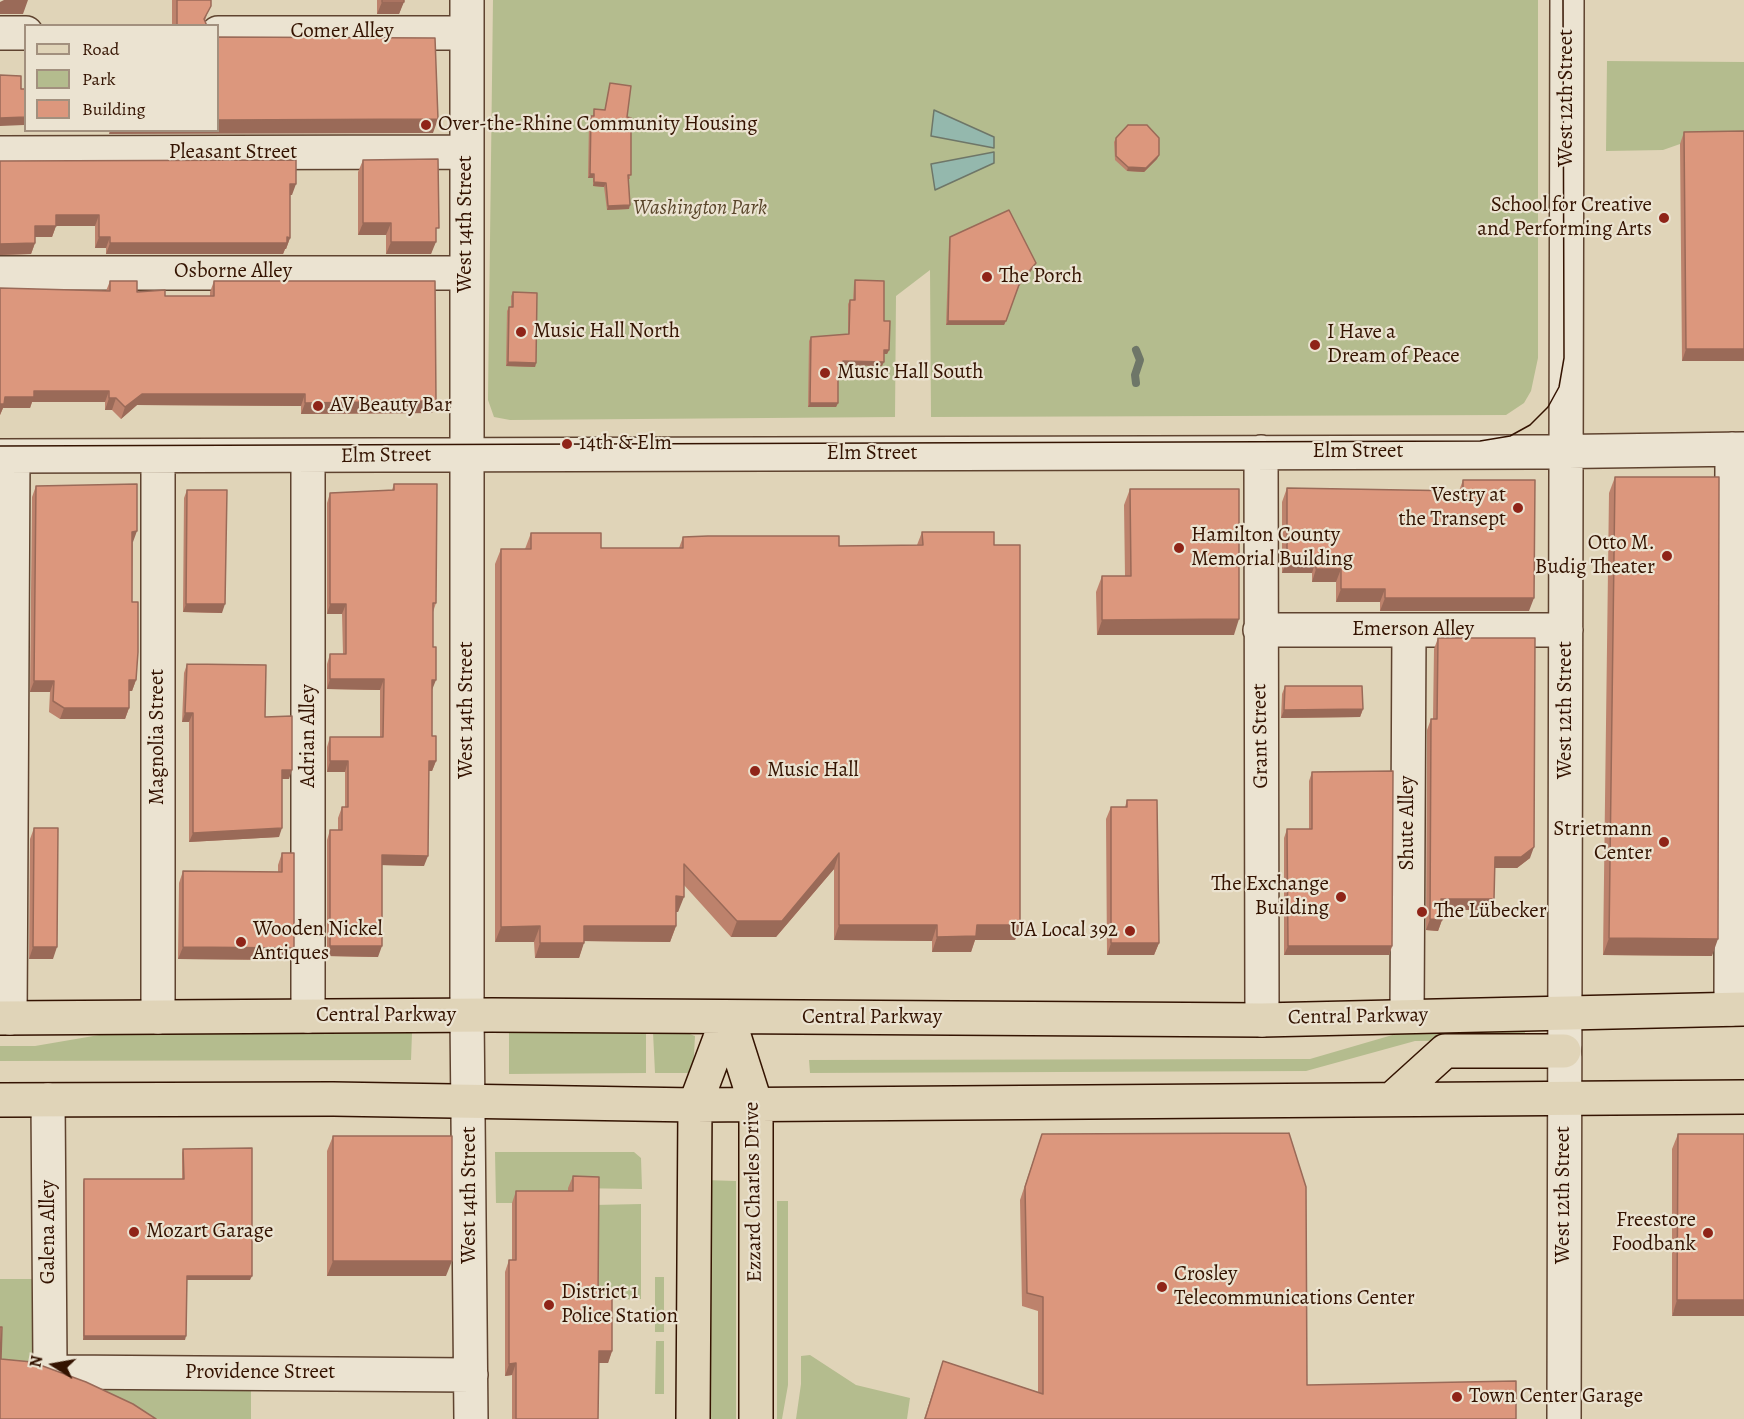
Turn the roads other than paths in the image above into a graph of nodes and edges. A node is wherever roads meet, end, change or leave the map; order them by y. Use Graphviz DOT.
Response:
graph roads {
  1 [pos="467,0"];
  2 [pos="1567,0"];
  3 [pos="0,33"];
  4 [pos="24,33"];
  5 [pos="219,33"];
  6 [pos="467,33"];
  7 [pos="466,152"];
  8 [pos="0,153"];
  9 [pos="0,273"];
  10 [pos="466,273"];
  11 [pos="1738,449"];
  12 [pos="1261,452"];
  13 [pos="1568,452"];
  14 [pos="7,456"];
  15 [pos="466,456"];
  16 [pos="158,457"];
  17 [pos="308,457"];
  18 [pos="1260,630"];
  19 [pos="1409,630"];
  20 [pos="1566,630"];
  21 [pos="1737,1009"];
  22 [pos="1564,1013"];
  23 [pos="467,1015"];
  24 [pos="309,1016"];
  25 [pos="1407,1016"];
  26 [pos="158,1017"];
  27 [pos="728,1017"];
  28 [pos="5,1018"];
  29 [pos="1262,1020"];
  30 [pos="1564,1051"];
  31 [pos="1565,1097"];
  32 [pos="1744,1097"];
  33 [pos="1392,1099"];
  34 [pos="0,1100"];
  35 [pos="48,1100"];
  36 [pos="469,1100"];
  37 [pos="695,1105"];
  38 [pos="756,1105"];
  39 [pos="50,1365"];
  40 [pos="471,1375"];
  41 [pos="471,1419"];
  42 [pos="693,1419"];
  43 [pos="756,1419"];
  44 [pos="1564,1419"];
  1 -- 6 [label="street, West 14th Street"];
  2 -- 13 [label="street, West 12th Street"];
  3 -- 4 [label="street"];
  5 -- 6 [label="street, Comer Alley"];
  6 -- 7 [label="street, West 14th Street"];
  7 -- 8 [label="street, Pleasant Street"];
  7 -- 10 [label="street, West 14th Street"];
  9 -- 10 [label="street, Osborne Alley"];
  10 -- 15 [label="street, West 14th Street"];
  11 -- 13 [label="street, Elm Street"];
  11 -- 21 [label="street"];
  12 -- 13 [label="street, Elm Street"];
  12 -- 15 [label="street, Elm Street"];
  12 -- 18 [label="street, Grant Street"];
  13 -- 20 [label="street, West 12th Street"];
  14 -- 16 [label="street, Elm Street"];
  14 -- 28 [label="street"];
  15 -- 17 [label="street, Elm Street"];
  15 -- 23 [label="street, West 14th Street"];
  16 -- 17 [label="street, Elm Street"];
  16 -- 26 [label="street, Magnolia Street"];
  17 -- 24 [label="street, Adrian Alley"];
  18 -- 19 [label="street, Emerson Alley"];
  18 -- 29 [label="street, Grant Street"];
  19 -- 20 [label="street, Emerson Alley"];
  19 -- 25 [label="street, Shute Alley"];
  20 -- 22 [label="street, West 12th Street"];
  21 -- 22 [label="main road, Central Parkway"];
  22 -- 25 [label="main road, Central Parkway"];
  22 -- 30 [label="street, West 12th Street"];
  23 -- 24 [label="main road, Central Parkway"];
  23 -- 27 [label="main road, Central Parkway"];
  23 -- 36 [label="street, West 14th Street"];
  24 -- 26 [label="main road, Central Parkway"];
  25 -- 29 [label="main road, Central Parkway"];
  26 -- 28 [label="main road, Central Parkway"];
  27 -- 29 [label="main road, Central Parkway"];
  27 -- 37 [label="main road"];
  27 -- 38 [label="main road, Ezzard Charles Drive"];
  30 -- 31 [label="street, West 12th Street"];
  30 -- 33 [label="main road"];
  31 -- 32 [label="main road"];
  31 -- 33 [label="main road"];
  31 -- 44 [label="street, West 12th Street"];
  33 -- 38 [label="main road"];
  34 -- 35 [label="main road"];
  35 -- 36 [label="main road"];
  35 -- 39 [label="street, Galena Alley"];
  36 -- 37 [label="main road"];
  36 -- 40 [label="street, West 14th Street"];
  37 -- 38 [label="main road"];
  37 -- 42 [label="main road"];
  38 -- 43 [label="main road, Ezzard Charles Drive"];
  39 -- 40 [label="street, Providence Street"];
  40 -- 41 [label="street, West 14th Street"];
}
